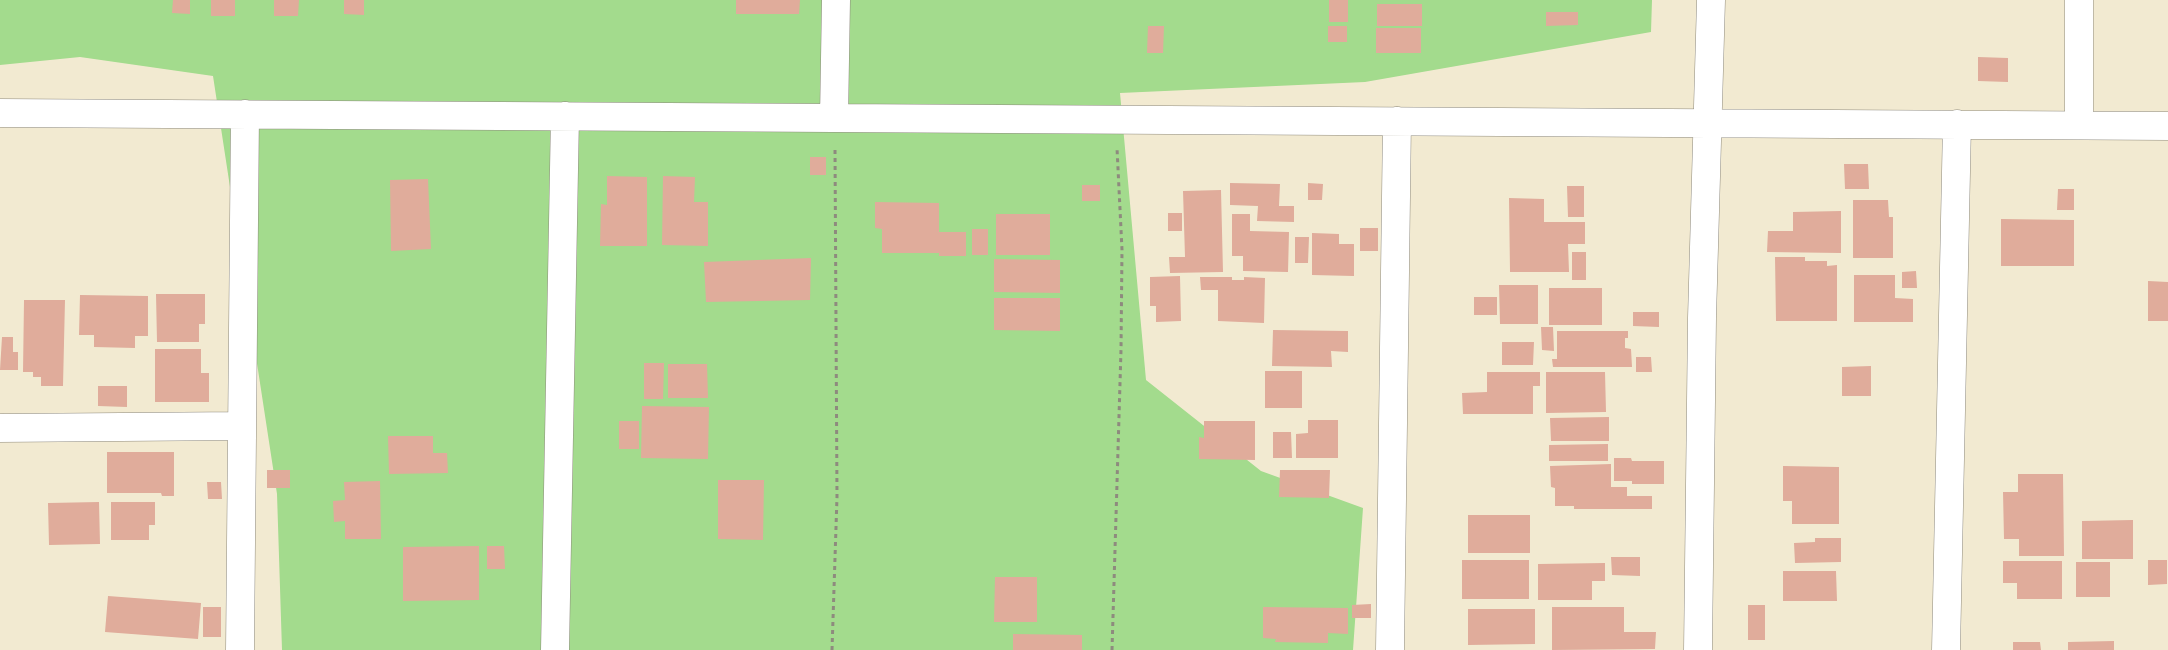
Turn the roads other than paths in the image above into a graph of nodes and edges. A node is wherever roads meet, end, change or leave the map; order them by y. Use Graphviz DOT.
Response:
graph roads {
  1 [pos="836,0"];
  2 [pos="1712,0"];
  3 [pos="2079,0"];
  4 [pos="0,113"];
  5 [pos="244,114"];
  6 [pos="564,116"];
  7 [pos="834,118"];
  8 [pos="1397,121"];
  9 [pos="1709,123"];
  10 [pos="1957,124"];
  11 [pos="2080,125"];
  12 [pos="2168,126"];
  13 [pos="242,426"];
  14 [pos="0,428"];
  15 [pos="240,650"];
  16 [pos="555,650"];
  17 [pos="1390,650"];
  18 [pos="1698,650"];
  19 [pos="1946,650"];
  1 -- 7 [label="street"];
  2 -- 9 [label="street"];
  3 -- 11 [label="street"];
  4 -- 5 [label="street"];
  5 -- 6 [label="street"];
  5 -- 13 [label="street"];
  6 -- 7 [label="street"];
  6 -- 16 [label="street"];
  7 -- 8 [label="street"];
  8 -- 9 [label="street"];
  8 -- 17 [label="street"];
  9 -- 10 [label="street"];
  9 -- 18 [label="street"];
  10 -- 11 [label="street"];
  10 -- 19 [label="street"];
  11 -- 12 [label="street"];
  13 -- 14 [label="street"];
  13 -- 15 [label="street"];
}
